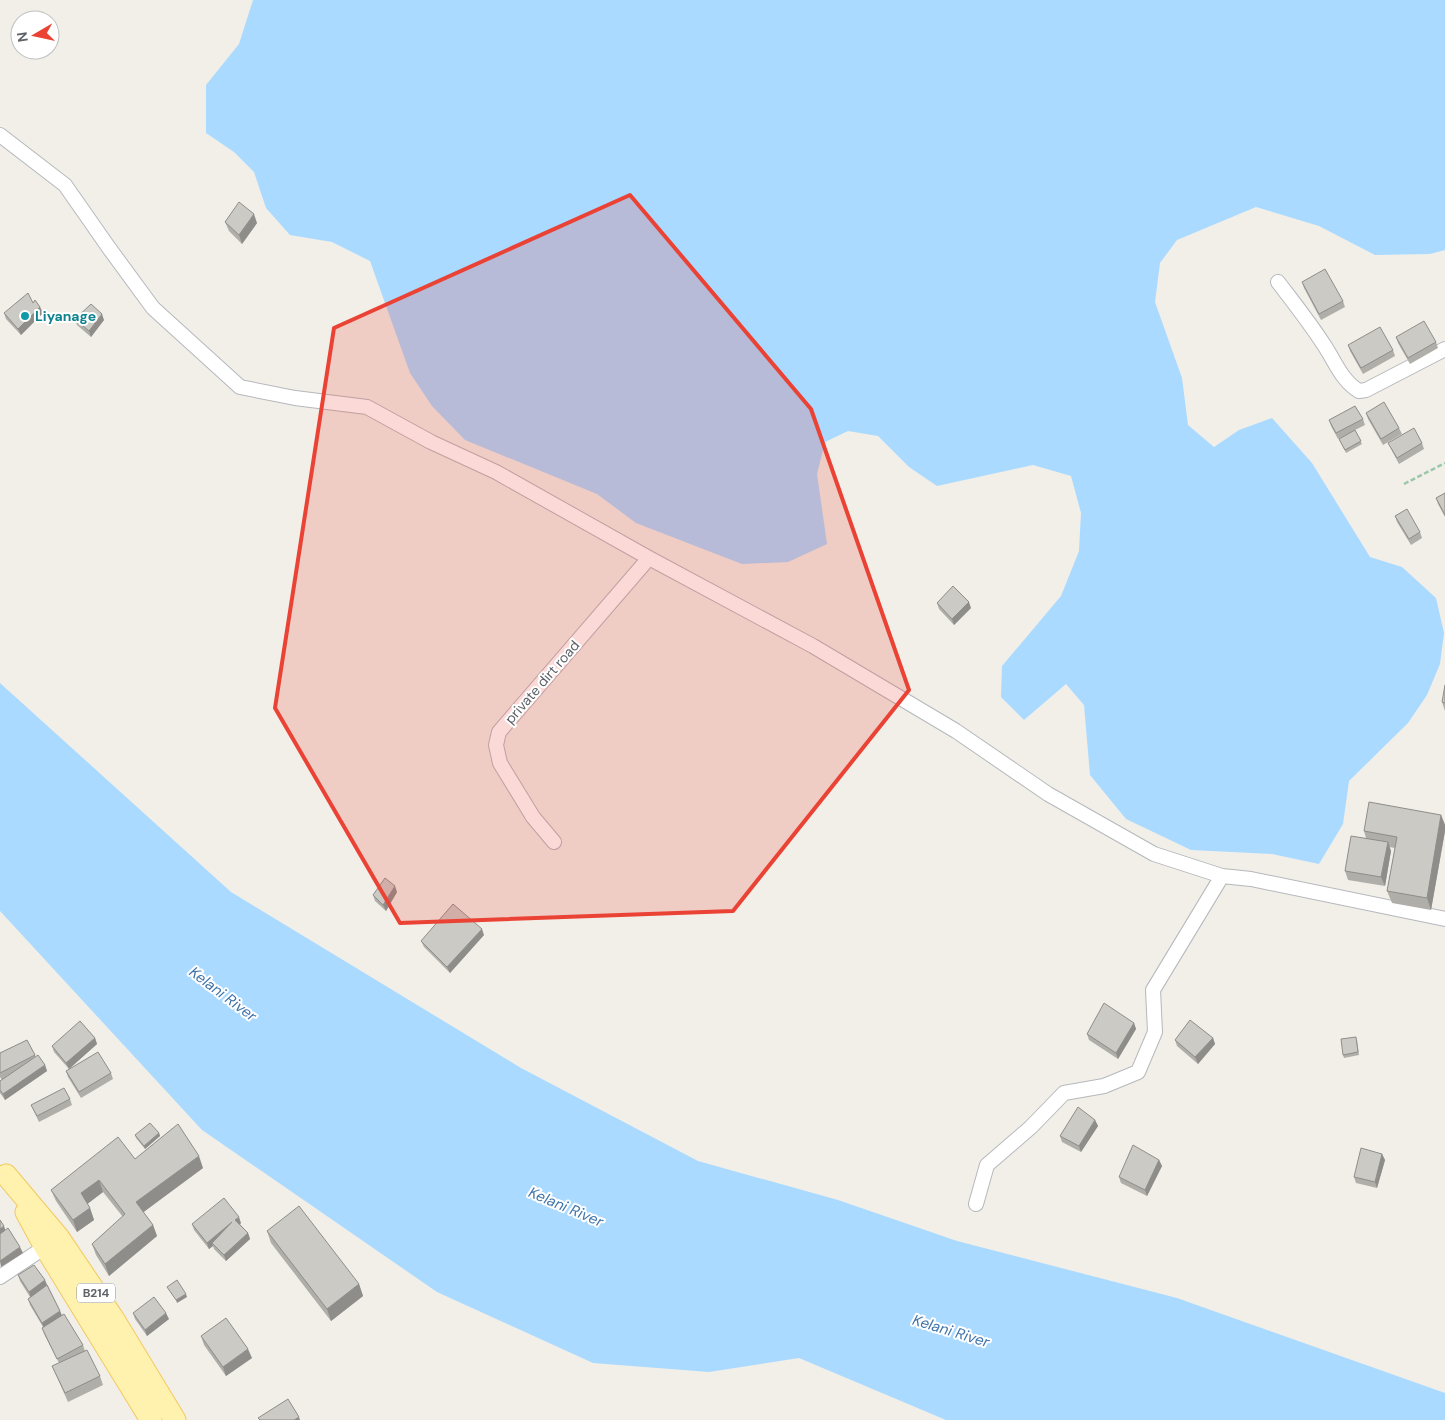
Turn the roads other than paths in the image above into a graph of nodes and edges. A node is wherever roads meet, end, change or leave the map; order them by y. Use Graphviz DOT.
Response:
graph roads {
  1 [pos="0,136"];
  2 [pos="1278,282"];
  3 [pos="1445,349"];
  4 [pos="648,558"];
  5 [pos="554,842"];
  6 [pos="1222,876"];
  7 [pos="1445,919"];
  8 [pos="3,1170"];
  9 [pos="976,1204"];
  10 [pos="52,1242"];
  11 [pos="0,1277"];
  12 [pos="152,1420"];
  13 [pos="175,1420"];
  1 -- 4 [label="street"];
  2 -- 3 [label="street"];
  4 -- 5 [label="street, private dirt road"];
  4 -- 6 [label="street"];
  6 -- 7 [label="street"];
  6 -- 9 [label="street"];
  8 -- 10 [label="main road, B214"];
  10 -- 11 [label="street"];
  10 -- 12 [label="main road, B214"];
  10 -- 13 [label="main road, B214"];
}
